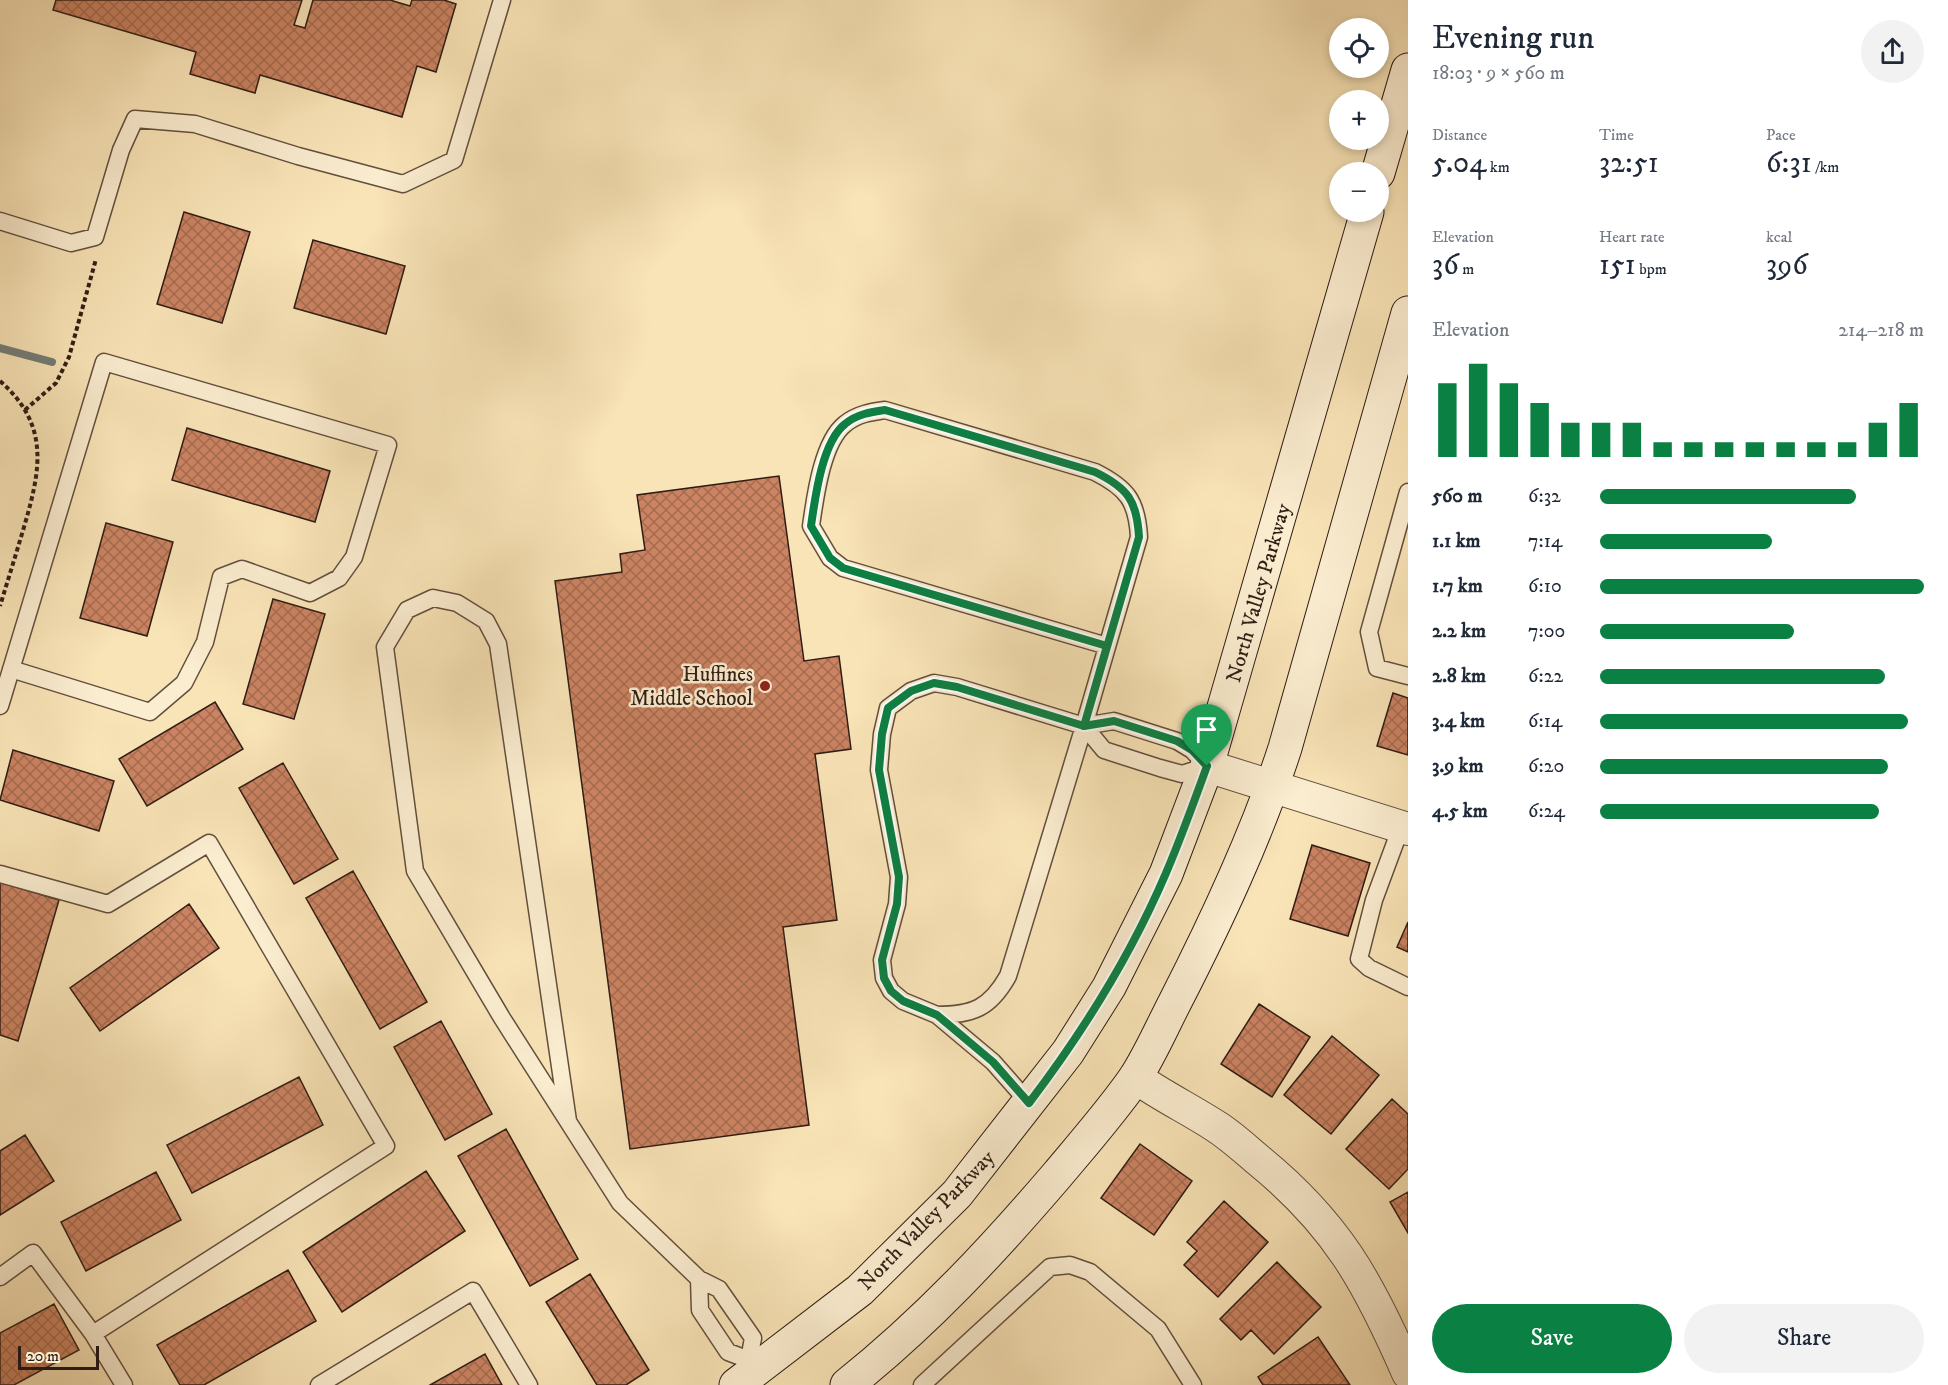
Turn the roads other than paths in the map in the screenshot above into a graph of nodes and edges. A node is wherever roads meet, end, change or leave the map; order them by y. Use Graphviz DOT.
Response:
graph roads {
  1 [pos="502,0"];
  2 [pos="1408,70"];
  3 [pos="1381,162"];
  4 [pos="0,221"];
  5 [pos="1364,222"];
  6 [pos="1408,313"];
  7 [pos="1408,492"];
  8 [pos="1107,646"];
  9 [pos="11,669"];
  10 [pos="1408,676"];
  11 [pos="0,706"];
  12 [pos="1084,726"];
  13 [pos="1207,766"];
  14 [pos="1273,786"];
  15 [pos="1405,828"];
  16 [pos="0,874"];
  17 [pos="1408,987"];
  18 [pos="937,1015"];
  19 [pos="1135,1077"];
  20 [pos="1029,1103"];
  21 [pos="568,1121"];
  22 [pos="0,1277"];
  23 [pos="699,1279"];
  24 [pos="93,1334"];
  25 [pos="1408,1374"];
  26 [pos="752,1376"];
  27 [pos="124,1385"];
  28 [pos="319,1385"];
  29 [pos="529,1385"];
  30 [pos="847,1385"];
  31 [pos="922,1385"];
  32 [pos="1193,1385"];
  33 [pos="1406,1385"];
  1 -- 4 [label="lane"];
  2 -- 3 [label="street"];
  5 -- 13 [label="street, North Valley Parkway"];
  6 -- 14 [label="street"];
  7 -- 10 [label="lane"];
  8 -- 8 [label="lane"];
  8 -- 12 [label="lane"];
  9 -- 9 [label="lane"];
  9 -- 11 [label="lane"];
  12 -- 13 [label="lane"];
  12 -- 13 [label="lane"];
  12 -- 18 [label="lane"];
  12 -- 18 [label="lane"];
  13 -- 14 [label="street"];
  13 -- 20 [label="street, North Valley Parkway"];
  14 -- 15 [label="street"];
  14 -- 19 [label="street"];
  15 -- 17 [label="lane"];
  16 -- 24 [label="lane"];
  18 -- 20 [label="lane"];
  19 -- 25 [label="street"];
  19 -- 30 [label="street"];
  20 -- 26 [label="street, North Valley Parkway"];
  21 -- 21 [label="lane"];
  21 -- 23 [label="lane"];
  22 -- 24 [label="lane"];
  23 -- 26 [label="lane"];
  23 -- 26 [label="lane"];
  24 -- 27 [label="lane"];
  25 -- 33 [label="street"];
  28 -- 29 [label="lane"];
  31 -- 32 [label="lane"];
}
